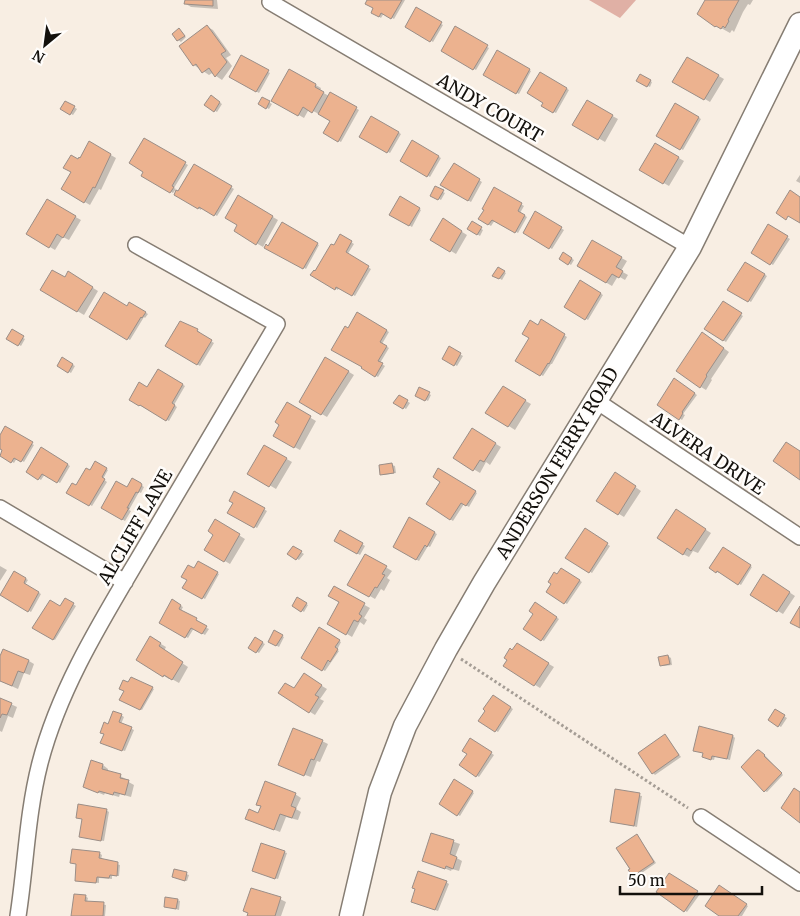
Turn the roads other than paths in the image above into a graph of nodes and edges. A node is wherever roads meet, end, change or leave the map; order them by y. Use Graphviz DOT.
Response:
graph roads {
  1 [pos="270,2"];
  2 [pos="800,24"];
  3 [pos="136,244"];
  4 [pos="690,247"];
  5 [pos="595,400"];
  6 [pos="0,508"];
  7 [pos="800,537"];
  8 [pos="125,582"];
  9 [pos="701,817"];
  10 [pos="800,883"];
  11 [pos="18,916"];
  12 [pos="351,916"];
  1 -- 4 [label="street, ANDY COURT"];
  2 -- 4 [label="street, ANDERSON FERRY ROAD"];
  3 -- 8 [label="street, ALCLIFF LANE"];
  4 -- 5 [label="street, ANDERSON FERRY ROAD"];
  5 -- 7 [label="street, ALVERA DRIVE"];
  5 -- 12 [label="street, ANDERSON FERRY ROAD"];
  6 -- 8 [label="street"];
  8 -- 11 [label="street, ALCLIFF LANE"];
  9 -- 10 [label="street"];
}
